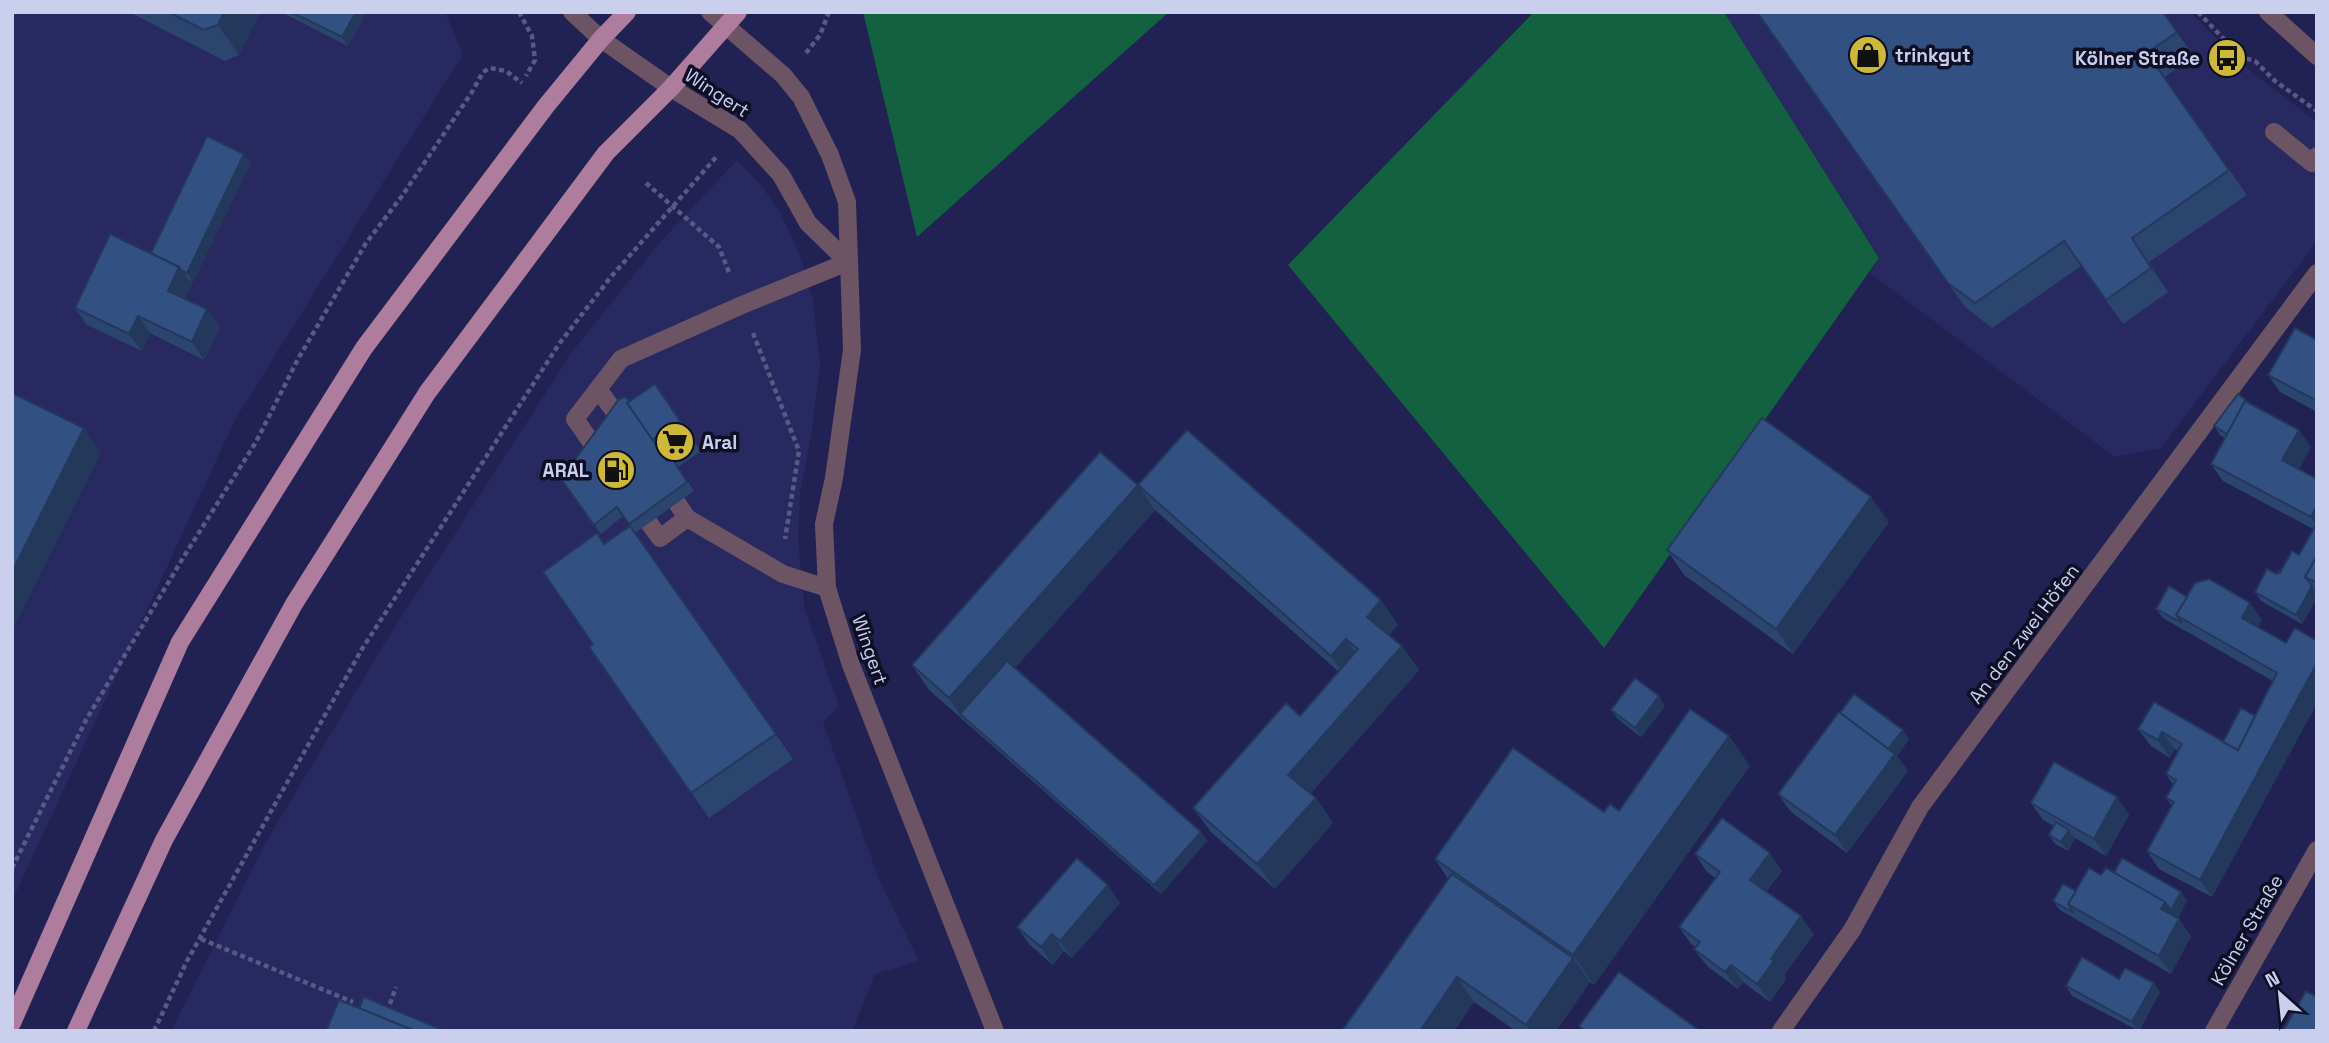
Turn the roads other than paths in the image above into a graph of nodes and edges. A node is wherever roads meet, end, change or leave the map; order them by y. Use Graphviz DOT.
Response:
graph roads {
  1 [pos="572,12"];
  2 [pos="627,12"];
  3 [pos="710,12"];
  4 [pos="2268,12"];
  5 [pos="732,18"];
  6 [pos="601,39"];
  7 [pos="2317,56"];
  8 [pos="671,88"];
  9 [pos="2274,132"];
  10 [pos="2317,156"];
  11 [pos="848,262"];
  12 [pos="2317,273"];
  13 [pos="598,389"];
  14 [pos="619,418"];
  15 [pos="596,449"];
  16 [pos="649,523"];
  17 [pos="827,589"];
  18 [pos="2317,850"];
  19 [pos="12,1023"];
  20 [pos="76,1031"];
  21 [pos="995,1031"];
  22 [pos="1781,1031"];
  23 [pos="2214,1031"];
  1 -- 6 [label="street, Wingert"];
  2 -- 6 [label="main road"];
  3 -- 5 [label="street, Wingert"];
  4 -- 7 [label="street"];
  5 -- 8 [label="main road"];
  5 -- 11 [label="street, Wingert"];
  6 -- 8 [label="street, Wingert"];
  6 -- 19 [label="main road"];
  8 -- 11 [label="street, Wingert"];
  8 -- 20 [label="main road"];
  9 -- 10 [label="street"];
  11 -- 13 [label="street"];
  11 -- 17 [label="street, Wingert"];
  12 -- 22 [label="street, An den zwei Höfen"];
  13 -- 14 [label="street"];
  13 -- 15 [label="street"];
  16 -- 17 [label="street"];
  17 -- 21 [label="street, Wingert"];
  18 -- 23 [label="street, Kölner Straße"];
}
